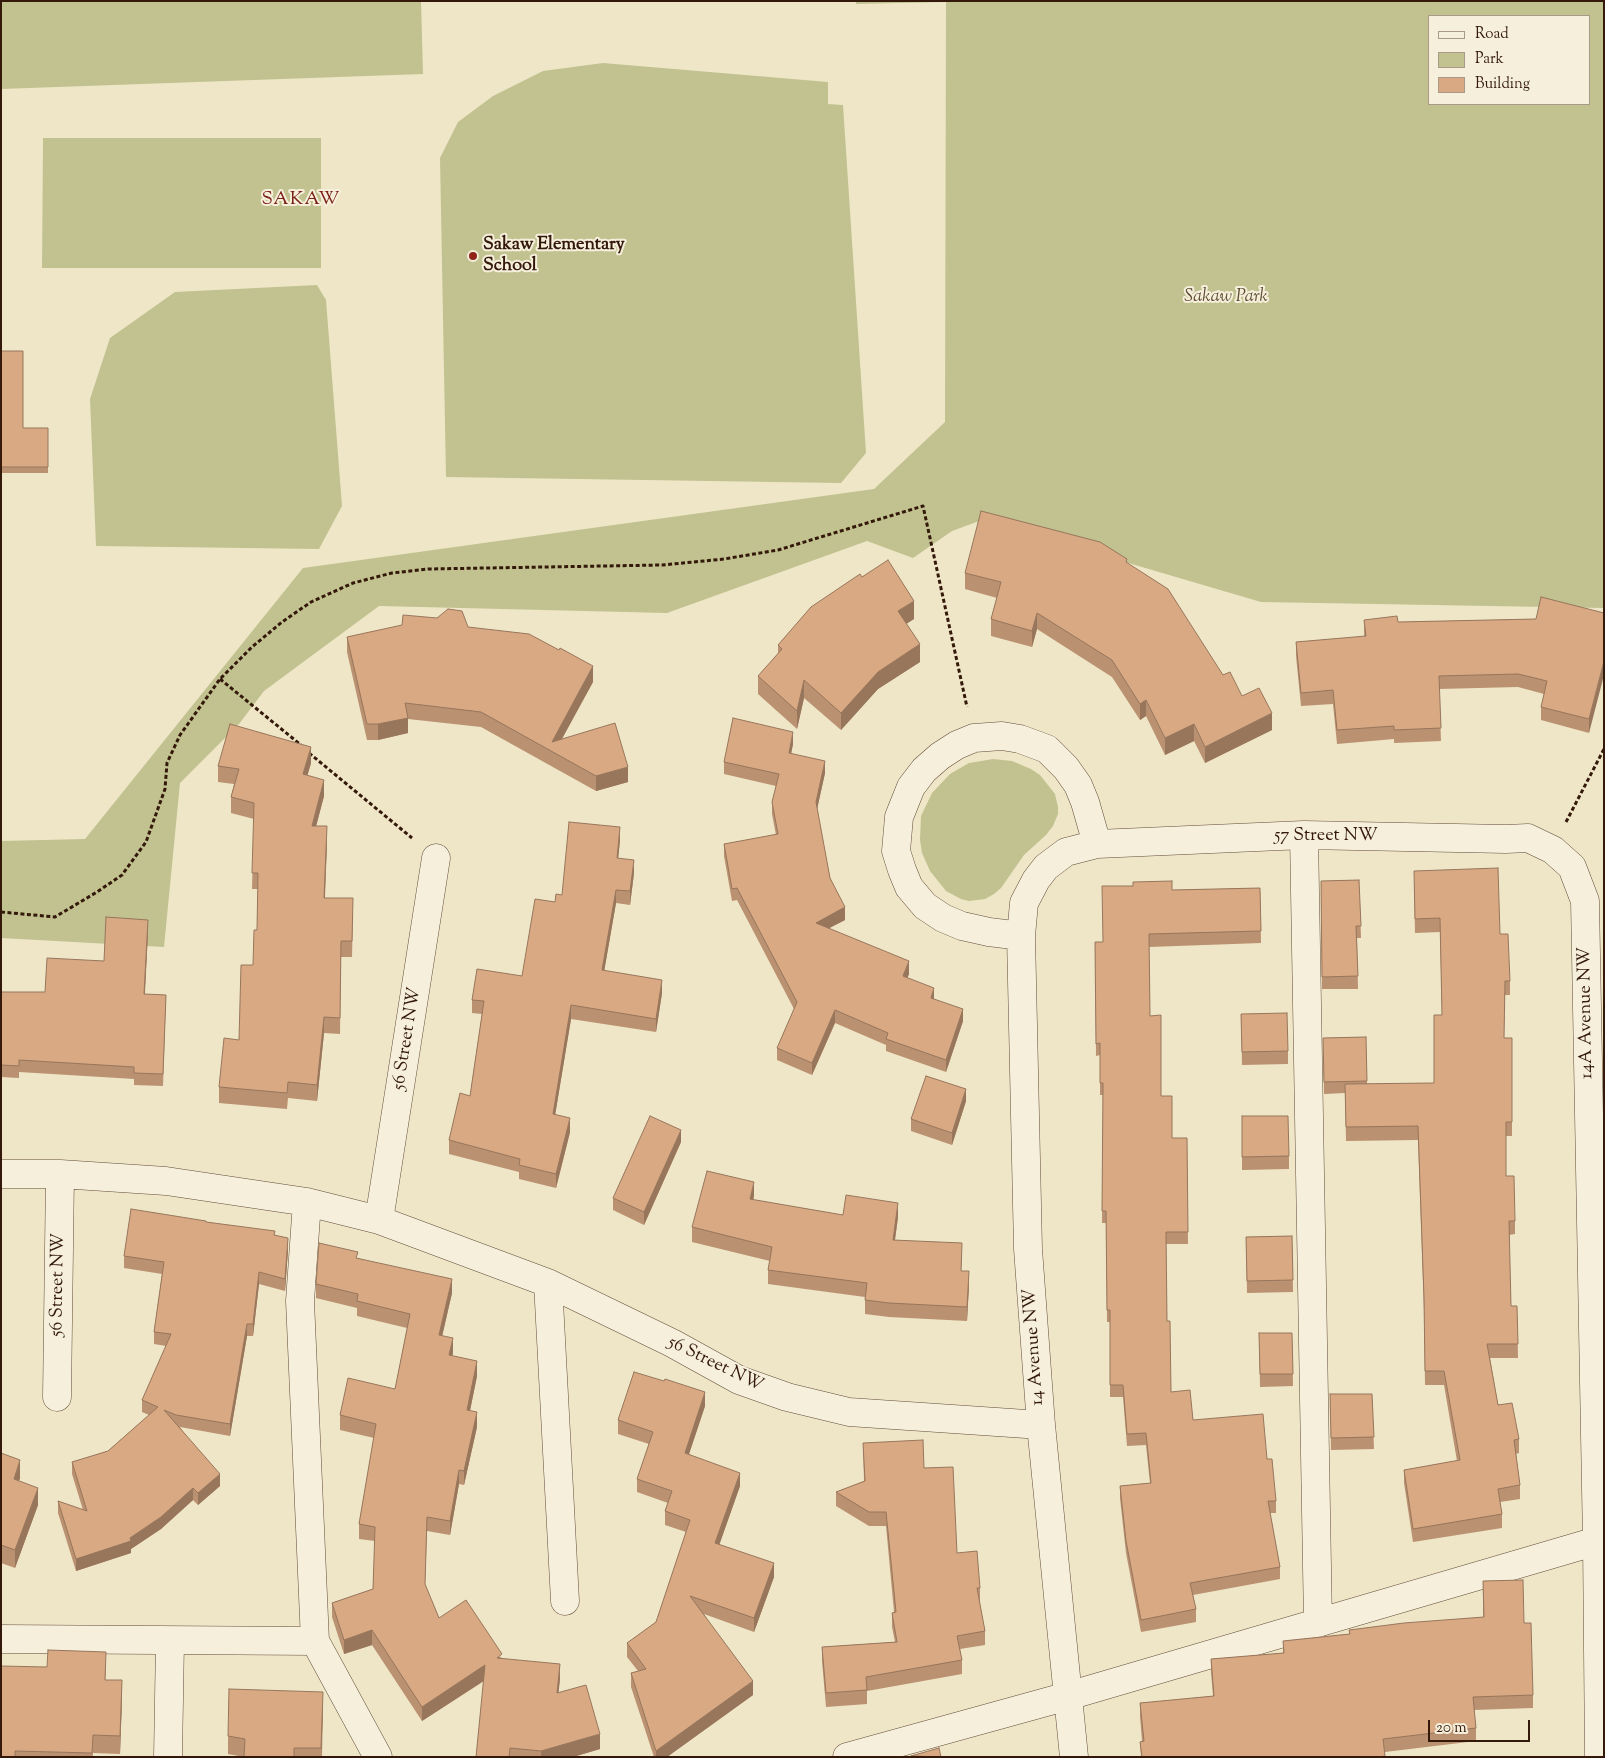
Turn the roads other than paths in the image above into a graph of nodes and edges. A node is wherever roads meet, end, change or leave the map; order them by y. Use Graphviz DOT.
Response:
graph roads {
  1 [pos="1304,835"];
  2 [pos="1097,844"];
  3 [pos="1553,850"];
  4 [pos="436,858"];
  5 [pos="1024,903"];
  6 [pos="1021,936"];
  7 [pos="1,1174"];
  8 [pos="60,1174"];
  9 [pos="307,1202"];
  10 [pos="379,1220"];
  11 [pos="548,1283"];
  12 [pos="57,1397"];
  13 [pos="1041,1425"];
  14 [pos="1597,1541"];
  15 [pos="565,1602"];
  16 [pos="1318,1622"];
  17 [pos="1,1639"];
  18 [pos="170,1640"];
  19 [pos="315,1641"];
  20 [pos="1068,1696"];
  21 [pos="168,1757"];
  22 [pos="378,1757"];
  23 [pos="847,1757"];
  24 [pos="1074,1757"];
  25 [pos="1599,1757"];
  1 -- 2 [label="street, 57 Street NW"];
  1 -- 3 [label="street, 57 Street NW"];
  1 -- 16 [label="street"];
  2 -- 5 [label="street, 57 Street NW"];
  2 -- 6 [label="street"];
  3 -- 14 [label="street, 14A Avenue NW"];
  4 -- 10 [label="street, 56 Street NW"];
  5 -- 6 [label="street, 14 Avenue NW"];
  6 -- 13 [label="street, 14 Avenue NW"];
  7 -- 8 [label="street, 56 Street NW"];
  8 -- 9 [label="street, 56 Street NW"];
  8 -- 12 [label="street, 56 Street NW"];
  9 -- 10 [label="street, 56 Street NW"];
  9 -- 19 [label="street"];
  10 -- 11 [label="street, 56 Street NW"];
  11 -- 13 [label="street, 56 Street NW"];
  11 -- 15 [label="street"];
  13 -- 20 [label="street, 14 Avenue NW"];
  14 -- 16 [label="street"];
  14 -- 25 [label="street, 14A Avenue NW"];
  16 -- 20 [label="street"];
  17 -- 18 [label="street"];
  18 -- 19 [label="street"];
  18 -- 21 [label="street"];
  19 -- 22 [label="street"];
  20 -- 23 [label="street"];
  20 -- 24 [label="street, 14 Avenue NW"];
}
